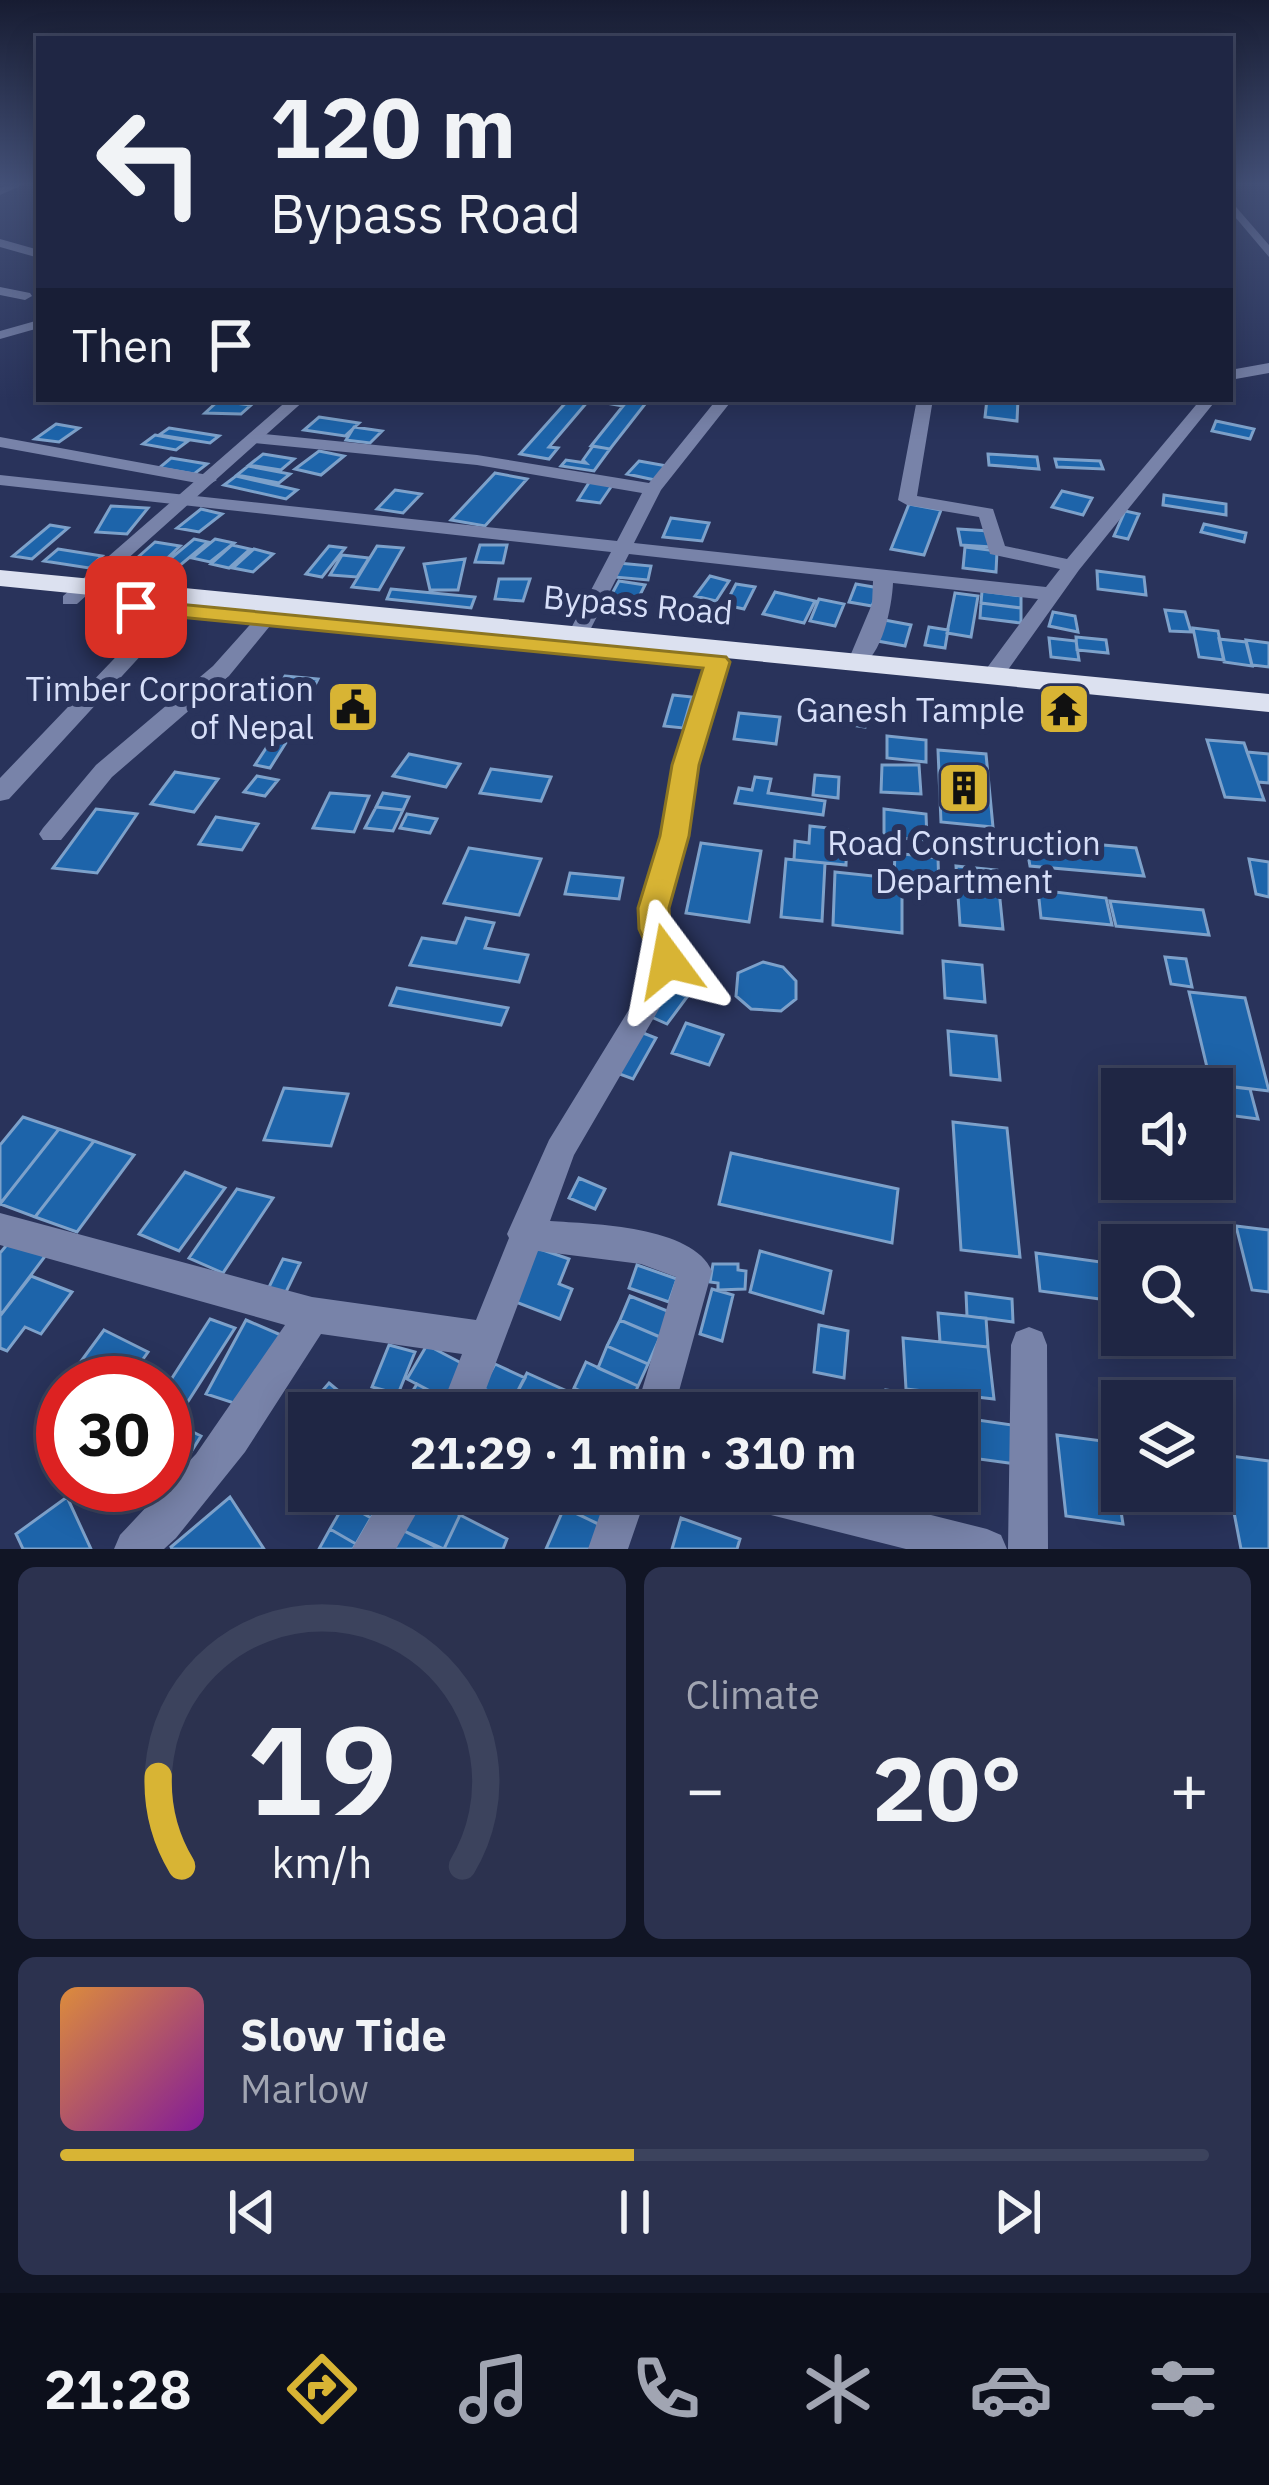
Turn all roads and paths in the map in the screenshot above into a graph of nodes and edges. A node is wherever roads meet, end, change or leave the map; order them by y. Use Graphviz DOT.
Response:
graph roads {
  1 [pos="34,255"];
  2 [pos="2,263"];
  3 [pos="0,291"];
  4 [pos="25,296"];
  5 [pos="36,325"];
  6 [pos="0,335"];
  7 [pos="1269,368"];
  8 [pos="1233,374"];
  9 [pos="295,402"];
  10 [pos="723,402"];
  11 [pos="925,402"];
  12 [pos="1207,402"];
  13 [pos="254,439"];
  14 [pos="0,442"];
  15 [pos="0,480"];
  16 [pos="208,480"];
  17 [pos="653,489"];
  18 [pos="186,500"];
  19 [pos="618,550"];
  20 [pos="1072,566"];
  21 [pos="883,577"];
  22 [pos="0,578"];
  23 [pos="0,592"];
  24 [pos="76,593"];
  25 [pos="1052,594"];
  26 [pos="177,604"];
  27 [pos="264,621"];
  28 [pos="578,634"];
  29 [pos="859,661"];
  30 [pos="717,662"];
  31 [pos="992,676"];
  32 [pos="1269,703"];
  33 [pos="1269,716"];
  34 [pos="0,793"];
  35 [pos="52,834"];
  36 [pos="0,1229"];
  37 [pos="524,1234"];
  38 [pos="311,1315"];
  39 [pos="488,1340"];
  40 [pos="1029,1345"];
  41 [pos="467,1392"];
  42 [pos="660,1392"];
  43 [pos="396,1512"];
  44 [pos="621,1512"];
  45 [pos="839,1512"];
  46 [pos="134,1549"];
  47 [pos="372,1549"];
  48 [pos="608,1549"];
  49 [pos="987,1549"];
  50 [pos="1028,1549"];
  1 -- 2 [label="street"];
  3 -- 4 [label="street"];
  5 -- 6 [label="street"];
  7 -- 8 [label="street"];
  9 -- 13 [label="street"];
  10 -- 17 [label="street"];
  11 -- 20 [label="street"];
  12 -- 20 [label="street"];
  13 -- 16 [label="street"];
  13 -- 17 [label="street"];
  14 -- 16 [label="street"];
  15 -- 18 [label="street"];
  16 -- 18 [label="street"];
  17 -- 19 [label="street"];
  18 -- 19 [label="street"];
  18 -- 24 [label="street"];
  19 -- 21 [label="street"];
  19 -- 28 [label="street"];
  20 -- 25 [label="street"];
  21 -- 25 [label="street"];
  21 -- 29 [label="street"];
  22 -- 24 [label="highway, Bypass Road"];
  23 -- 24 [label="highway, Bypass Road"];
  24 -- 26 [label="highway, Bypass Road"];
  25 -- 31 [label="street"];
  26 -- 27 [label="highway, Bypass Road"];
  26 -- 28 [label="highway, Bypass Road"];
  26 -- 34 [label="street"];
  27 -- 30 [label="highway, Bypass Road"];
  27 -- 35 [label="street"];
  28 -- 29 [label="highway, Bypass Road"];
  29 -- 31 [label="highway, Bypass Road"];
  30 -- 33 [label="highway, Bypass Road"];
  30 -- 37 [label="street"];
  31 -- 32 [label="highway, Bypass Road"];
  36 -- 38 [label="street"];
  37 -- 39 [label="street"];
  37 -- 42 [label="street"];
  38 -- 39 [label="street"];
  38 -- 46 [label="street"];
  39 -- 41 [label="street"];
  40 -- 50 [label="street"];
  43 -- 47 [label="street"];
  44 -- 48 [label="street"];
  45 -- 49 [label="street"];
}
